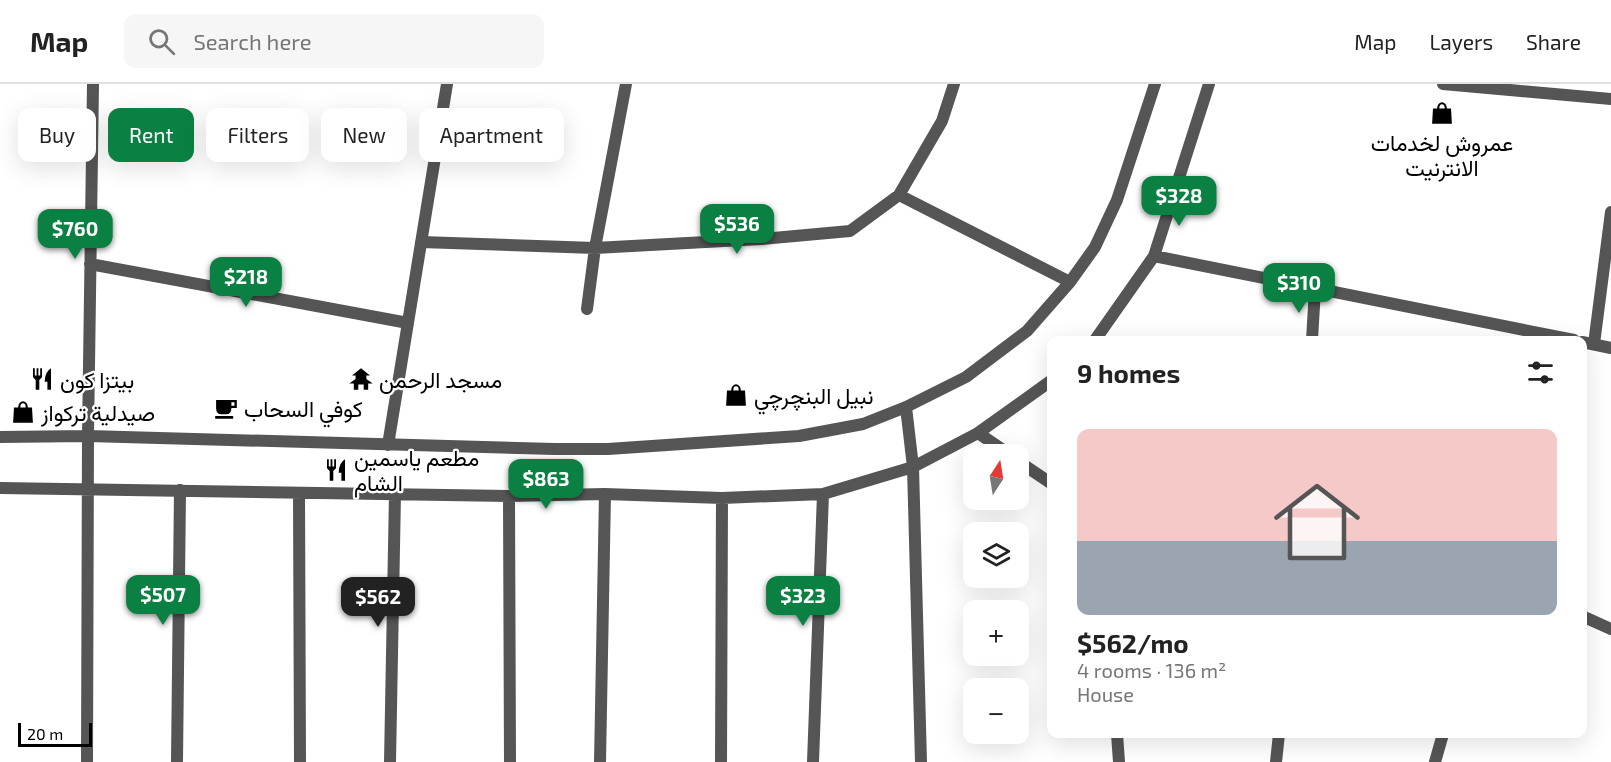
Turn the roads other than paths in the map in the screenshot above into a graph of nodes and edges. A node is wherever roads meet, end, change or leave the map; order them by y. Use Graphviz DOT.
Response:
graph roads {
  1 [pos="93,84"];
  2 [pos="447,84"];
  3 [pos="626,84"];
  4 [pos="954,84"];
  5 [pos="1155,84"];
  6 [pos="1209,84"];
  7 [pos="1443,84"];
  8 [pos="1611,99"];
  9 [pos="899,195"];
  10 [pos="1611,212"];
  11 [pos="421,242"];
  12 [pos="595,248"];
  13 [pos="1154,256"];
  14 [pos="90,264"];
  15 [pos="1070,282"];
  16 [pos="1315,289"];
  17 [pos="587,309"];
  18 [pos="408,323"];
  19 [pos="1100,336"];
  20 [pos="1312,336"];
  21 [pos="1554,336"];
  22 [pos="1588,343"];
  23 [pos="1611,348"];
  24 [pos="1047,384"];
  25 [pos="906,408"];
  26 [pos="978,433"];
  27 [pos="88,436"];
  28 [pos="0,437"];
  29 [pos="994,444"];
  30 [pos="388,445"];
  31 [pos="913,467"];
  32 [pos="1029,468"];
  33 [pos="1047,481"];
  34 [pos="0,488"];
  35 [pos="88,490"];
  36 [pos="180,490"];
  37 [pos="299,493"];
  38 [pos="396,494"];
  39 [pos="605,494"];
  40 [pos="823,494"];
  41 [pos="509,496"];
  42 [pos="722,498"];
  43 [pos="1587,618"];
  44 [pos="1611,628"];
  45 [pos="1117,738"];
  46 [pos="1279,738"];
  47 [pos="1442,738"];
  48 [pos="87,762"];
  49 [pos="177,762"];
  50 [pos="300,762"];
  51 [pos="390,762"];
  52 [pos="510,762"];
  53 [pos="600,762"];
  54 [pos="721,762"];
  55 [pos="813,762"];
  56 [pos="921,762"];
  57 [pos="1119,762"];
  58 [pos="1276,762"];
  59 [pos="1435,762"];
  1 -- 14 [label="street"];
  2 -- 11 [label="street"];
  3 -- 12 [label="street"];
  4 -- 9 [label="street"];
  5 -- 15 [label="street"];
  6 -- 13 [label="street"];
  7 -- 8 [label="street"];
  9 -- 12 [label="street"];
  9 -- 15 [label="street"];
  10 -- 22 [label="street"];
  11 -- 12 [label="street"];
  11 -- 18 [label="street"];
  12 -- 17 [label="street"];
  13 -- 16 [label="street"];
  13 -- 19 [label="street"];
  14 -- 18 [label="street"];
  14 -- 27 [label="street"];
  15 -- 25 [label="street"];
  16 -- 20 [label="street"];
  16 -- 21 [label="street"];
  18 -- 30 [label="street"];
  22 -- 23 [label="street"];
  24 -- 26 [label="street"];
  25 -- 30 [label="street"];
  25 -- 31 [label="street"];
  26 -- 29 [label="street"];
  26 -- 31 [label="street"];
  27 -- 28 [label="street"];
  27 -- 30 [label="street"];
  27 -- 35 [label="street"];
  31 -- 40 [label="street"];
  31 -- 56 [label="street"];
  32 -- 33 [label="street"];
  34 -- 35 [label="street"];
  35 -- 36 [label="street"];
  35 -- 48 [label="street"];
  36 -- 37 [label="street"];
  36 -- 49 [label="street"];
  37 -- 38 [label="street"];
  37 -- 50 [label="street"];
  38 -- 41 [label="street"];
  38 -- 51 [label="street"];
  39 -- 41 [label="street"];
  39 -- 42 [label="street"];
  39 -- 53 [label="street"];
  40 -- 42 [label="street"];
  40 -- 55 [label="street"];
  41 -- 52 [label="street"];
  42 -- 54 [label="street"];
  43 -- 44 [label="street"];
  45 -- 57 [label="street"];
  46 -- 58 [label="street"];
  47 -- 59 [label="street"];
}
